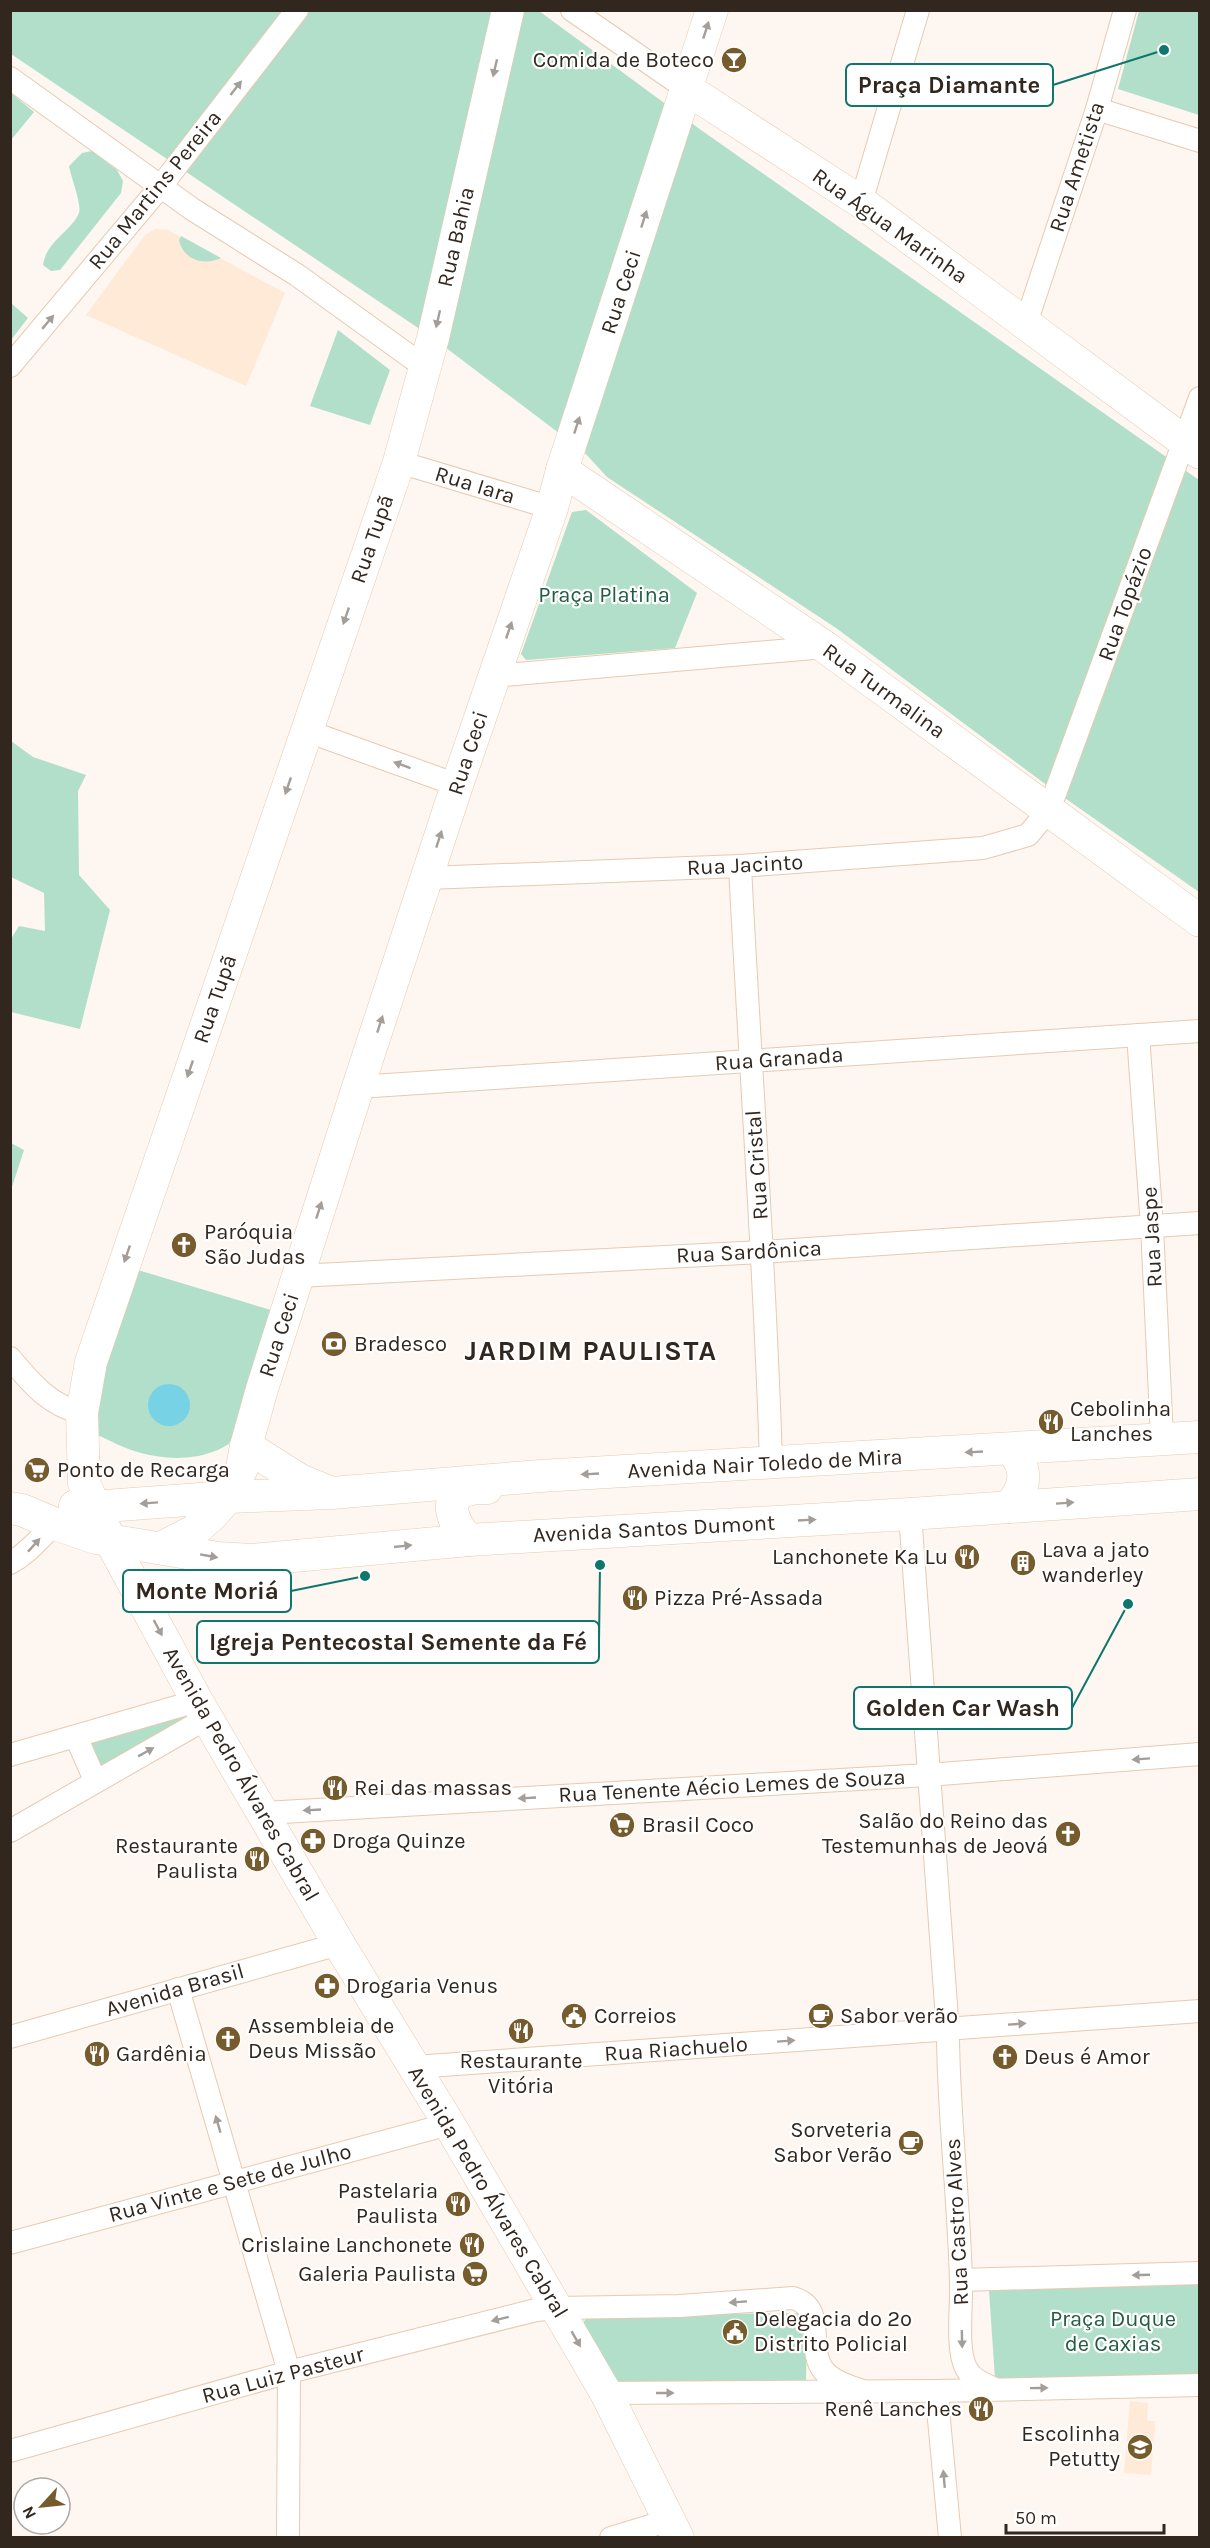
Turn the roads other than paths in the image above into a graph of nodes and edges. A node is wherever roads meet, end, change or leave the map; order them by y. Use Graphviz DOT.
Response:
graph roads {
  1 [pos="297,10"];
  2 [pos="508,10"];
  3 [pos="572,10"];
  4 [pos="712,10"];
  5 [pos="918,10"];
  6 [pos="1125,10"];
  7 [pos="10,78"];
  8 [pos="687,89"];
  9 [pos="1098,109"];
  10 [pos="1200,141"];
  11 [pos="161,186"];
  12 [pos="861,202"];
  13 [pos="1026,323"];
  14 [pos="10,366"];
  15 [pos="426,368"];
  16 [pos="1200,398"];
  17 [pos="1192,448"];
  18 [pos="399,462"];
  19 [pos="562,470"];
  20 [pos="552,508"];
  21 [pos="825,647"];
  22 [pos="493,676"];
  23 [pos="307,731"];
  24 [pos="457,784"];
  25 [pos="1049,810"];
  26 [pos="740,866"];
  27 [pos="427,878"];
  28 [pos="1200,921"];
  29 [pos="1200,1031"];
  30 [pos="1138,1035"];
  31 [pos="750,1061"];
  32 [pos="358,1087"];
  33 [pos="1200,1223"];
  34 [pos="1152,1226"];
  35 [pos="762,1252"];
  36 [pos="298,1276"];
  37 [pos="10,1358"];
  38 [pos="82,1413"];
  39 [pos="1200,1437"];
  40 [pos="1162,1439"];
  41 [pos="246,1446"];
  42 [pos="1012,1449"];
  43 [pos="771,1463"];
  44 [pos="540,1476"];
  45 [pos="331,1493"];
  46 [pos="1200,1494"];
  47 [pos="228,1497"];
  48 [pos="94,1506"];
  49 [pos="1010,1507"];
  50 [pos="16,1509"];
  51 [pos="910,1514"];
  52 [pos="55,1524"];
  53 [pos="110,1540"];
  54 [pos="469,1540"];
  55 [pos="161,1548"];
  56 [pos="10,1563"];
  57 [pos="202,1710"];
  58 [pos="76,1737"];
  59 [pos="1200,1754"];
  60 [pos="10,1755"];
  61 [pos="928,1775"];
  62 [pos="95,1780"];
  63 [pos="264,1812"];
  64 [pos="10,1831"];
  65 [pos="339,1944"];
  66 [pos="178,1989"];
  67 [pos="1200,2011"];
  68 [pos="948,2029"];
  69 [pos="10,2037"];
  70 [pos="414,2067"];
  71 [pos="449,2124"];
  72 [pos="234,2181"];
  73 [pos="10,2243"];
  74 [pos="1200,2273"];
  75 [pos="961,2280"];
  76 [pos="557,2307"];
  77 [pos="815,2353"];
  78 [pos="289,2372"];
  79 [pos="1200,2385"];
  80 [pos="995,2389"];
  81 [pos="862,2391"];
  82 [pos="938,2391"];
  83 [pos="782,2392"];
  84 [pos="606,2393"];
  85 [pos="10,2451"];
  86 [pos="674,2529"];
  87 [pos="288,2538"];
  88 [pos="611,2538"];
  89 [pos="950,2538"];
  11 -- 1 [label="street, Rua Martins Pereira, one-way"];
  2 -- 15 [label="main road, Rua Bahia, one-way"];
  3 -- 8 [label="street, Rua Água Marinha"];
  8 -- 4 [label="main road, Rua Ceci, one-way"];
  5 -- 12 [label="street"];
  6 -- 9 [label="street, Rua Ametista"];
  7 -- 11 [label="street"];
  8 -- 12 [label="main road, Rua Água Marinha"];
  19 -- 8 [label="main road, Rua Ceci, one-way"];
  9 -- 10 [label="street"];
  9 -- 13 [label="street, Rua Ametista"];
  14 -- 11 [label="street, Rua Martins Pereira, one-way"];
  11 -- 15 [label="street"];
  12 -- 13 [label="main road, Rua Água Marinha"];
  13 -- 17 [label="main road, Rua Água Marinha"];
  15 -- 18 [label="main road, Rua Bahia"];
  16 -- 17 [label="street, Rua Topázio"];
  17 -- 25 [label="street, Rua Topázio"];
  18 -- 20 [label="street, Rua Iara"];
  18 -- 23 [label="main road, Rua Tupã, one-way"];
  19 -- 20 [label="main road, Rua Ceci"];
  19 -- 21 [label="main road, Rua Turmalina"];
  22 -- 20 [label="main road, Rua Ceci, one-way"];
  21 -- 22 [label="street"];
  21 -- 25 [label="main road, Rua Turmalina"];
  22 -- 24 [label="main road, Rua Ceci"];
  24 -- 23 [label="street, one-way"];
  23 -- 38 [label="main road, Rua Tupã, one-way"];
  27 -- 24 [label="main road, Rua Ceci, one-way"];
  25 -- 26 [label="street, Rua Jacinto"];
  25 -- 28 [label="main road, Rua Turmalina"];
  26 -- 27 [label="street, Rua Jacinto"];
  26 -- 31 [label="street, Rua Cristal"];
  32 -- 27 [label="main road, Rua Ceci, one-way"];
  29 -- 30 [label="street, Rua Granada"];
  30 -- 31 [label="street, Rua Granada"];
  30 -- 34 [label="street, Rua Jaspe"];
  31 -- 32 [label="street, Rua Granada"];
  31 -- 35 [label="street, Rua Cristal"];
  36 -- 32 [label="main road, Rua Ceci, one-way"];
  33 -- 34 [label="street, Rua Sardônica"];
  34 -- 35 [label="street, Rua Sardônica"];
  34 -- 40 [label="street, Rua Jaspe"];
  35 -- 36 [label="street, Rua Sardônica"];
  35 -- 43 [label="street, Rua Cristal"];
  36 -- 41 [label="main road, Rua Ceci"];
  37 -- 38 [label="street"];
  38 -- 48 [label="main road, Rua Tupã"];
  39 -- 40 [label="main road, Avenida Nair Toledo de Mira"];
  40 -- 42 [label="main road, Avenida Nair Toledo de Mira"];
  41 -- 45 [label="main road"];
  41 -- 47 [label="main road, Rua Ceci"];
  42 -- 43 [label="main road, Avenida Nair Toledo de Mira, one-way"];
  42 -- 49 [label="main road"];
  43 -- 44 [label="main road, Avenida Nair Toledo de Mira, one-way"];
  44 -- 45 [label="main road, Avenida Nair Toledo de Mira"];
  44 -- 54 [label="main road"];
  45 -- 47 [label="main road"];
  49 -- 46 [label="main road, Avenida Santos Dumont, one-way"];
  47 -- 48 [label="main road, one-way"];
  47 -- 55 [label="main road, Rua Ceci"];
  48 -- 50 [label="main road"];
  48 -- 53 [label="main road, Rua Tupã"];
  49 -- 51 [label="main road, Avenida Santos Dumont"];
  50 -- 52 [label="main road, Avenida Santos Dumont"];
  54 -- 51 [label="main road, Avenida Santos Dumont, one-way"];
  51 -- 61 [label="street, Rua Castro Alves"];
  52 -- 53 [label="main road, Avenida Santos Dumont"];
  56 -- 52 [label="street, one-way"];
  53 -- 55 [label="main road, Avenida Santos Dumont"];
  53 -- 57 [label="main road, Avenida Pedro Álvares Cabral, one-way"];
  55 -- 54 [label="main road, Avenida Santos Dumont, one-way"];
  57 -- 58 [label="street"];
  62 -- 57 [label="street, one-way"];
  57 -- 63 [label="main road, Avenida Pedro Álvares Cabral"];
  58 -- 60 [label="street"];
  58 -- 62 [label="street"];
  59 -- 61 [label="street, Rua Tenente Aécio Lemes de Souza, one-way"];
  61 -- 63 [label="street, Rua Tenente Aécio Lemes de Souza, one-way"];
  61 -- 68 [label="street, Rua Castro Alves"];
  62 -- 64 [label="street"];
  63 -- 65 [label="main road, Avenida Pedro Álvares Cabral"];
  65 -- 66 [label="street, Avenida Brasil"];
  65 -- 70 [label="main road, Avenida Pedro Álvares Cabral"];
  66 -- 69 [label="street, Avenida Brasil"];
  72 -- 66 [label="street, one-way"];
  68 -- 67 [label="street, Rua Riachuelo, one-way"];
  70 -- 68 [label="street, Rua Riachuelo, one-way"];
  68 -- 75 [label="street, Rua Castro Alves"];
  70 -- 71 [label="main road, Avenida Pedro Álvares Cabral"];
  71 -- 72 [label="street, Rua Vinte e Sete de Julho"];
  71 -- 76 [label="main road, Avenida Pedro Álvares Cabral"];
  72 -- 73 [label="street, Rua Vinte e Sete de Julho"];
  72 -- 78 [label="street"];
  74 -- 75 [label="street, one-way"];
  75 -- 80 [label="street, Rua Castro Alves, one-way"];
  77 -- 76 [label="street, Rua Luiz Pasteur, one-way"];
  76 -- 78 [label="street, Rua Luiz Pasteur, one-way"];
  76 -- 84 [label="main road, Avenida Pedro Álvares Cabral, one-way"];
  77 -- 81 [label="street"];
  77 -- 83 [label="street"];
  78 -- 85 [label="street, Rua Luiz Pasteur"];
  78 -- 87 [label="street"];
  80 -- 79 [label="street, one-way"];
  80 -- 82 [label="street"];
  81 -- 82 [label="street"];
  81 -- 83 [label="street"];
  89 -- 82 [label="street, one-way"];
  84 -- 83 [label="street, one-way"];
  84 -- 86 [label="main road, Avenida Pedro Álvares Cabral"];
  86 -- 88 [label="street"];
}
